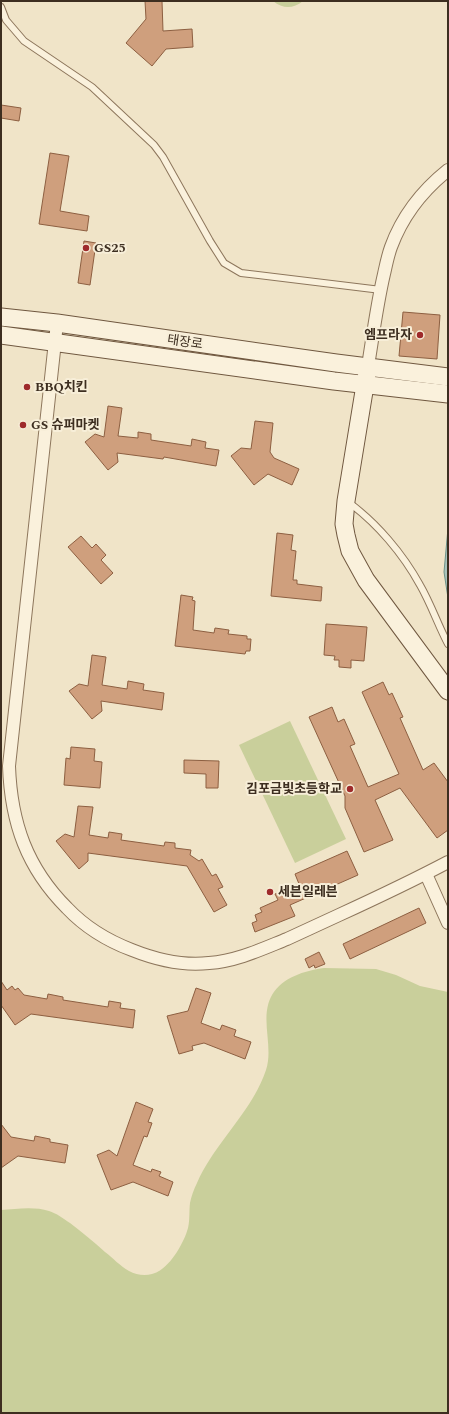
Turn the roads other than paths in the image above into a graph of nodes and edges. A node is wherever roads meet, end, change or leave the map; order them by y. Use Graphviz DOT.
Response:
graph roads {
  1 [pos="1,7"];
  2 [pos="448,170"];
  3 [pos="381,290"];
  4 [pos="1,317"];
  5 [pos="57,323"];
  6 [pos="1,335"];
  7 [pos="55,342"];
  8 [pos="368,366"];
  9 [pos="448,376"];
  10 [pos="365,384"];
  11 [pos="448,394"];
  12 [pos="346,501"];
  13 [pos="448,644"];
  14 [pos="448,691"];
  15 [pos="448,862"];
  16 [pos="426,874"];
  17 [pos="448,923"];
  1 -- 3 [label="lane"];
  2 -- 3 [label="street"];
  3 -- 8 [label="street"];
  4 -- 5 [label="street, 태장로"];
  5 -- 7 [label="street"];
  5 -- 8 [label="street, 태장로"];
  6 -- 7 [label="street"];
  7 -- 10 [label="street"];
  7 -- 16 [label="street"];
  8 -- 9 [label="street, 태장로"];
  8 -- 10 [label="street"];
  10 -- 11 [label="street"];
  10 -- 12 [label="street"];
  12 -- 13 [label="lane"];
  12 -- 14 [label="street"];
  15 -- 16 [label="street"];
  16 -- 17 [label="street"];
}
